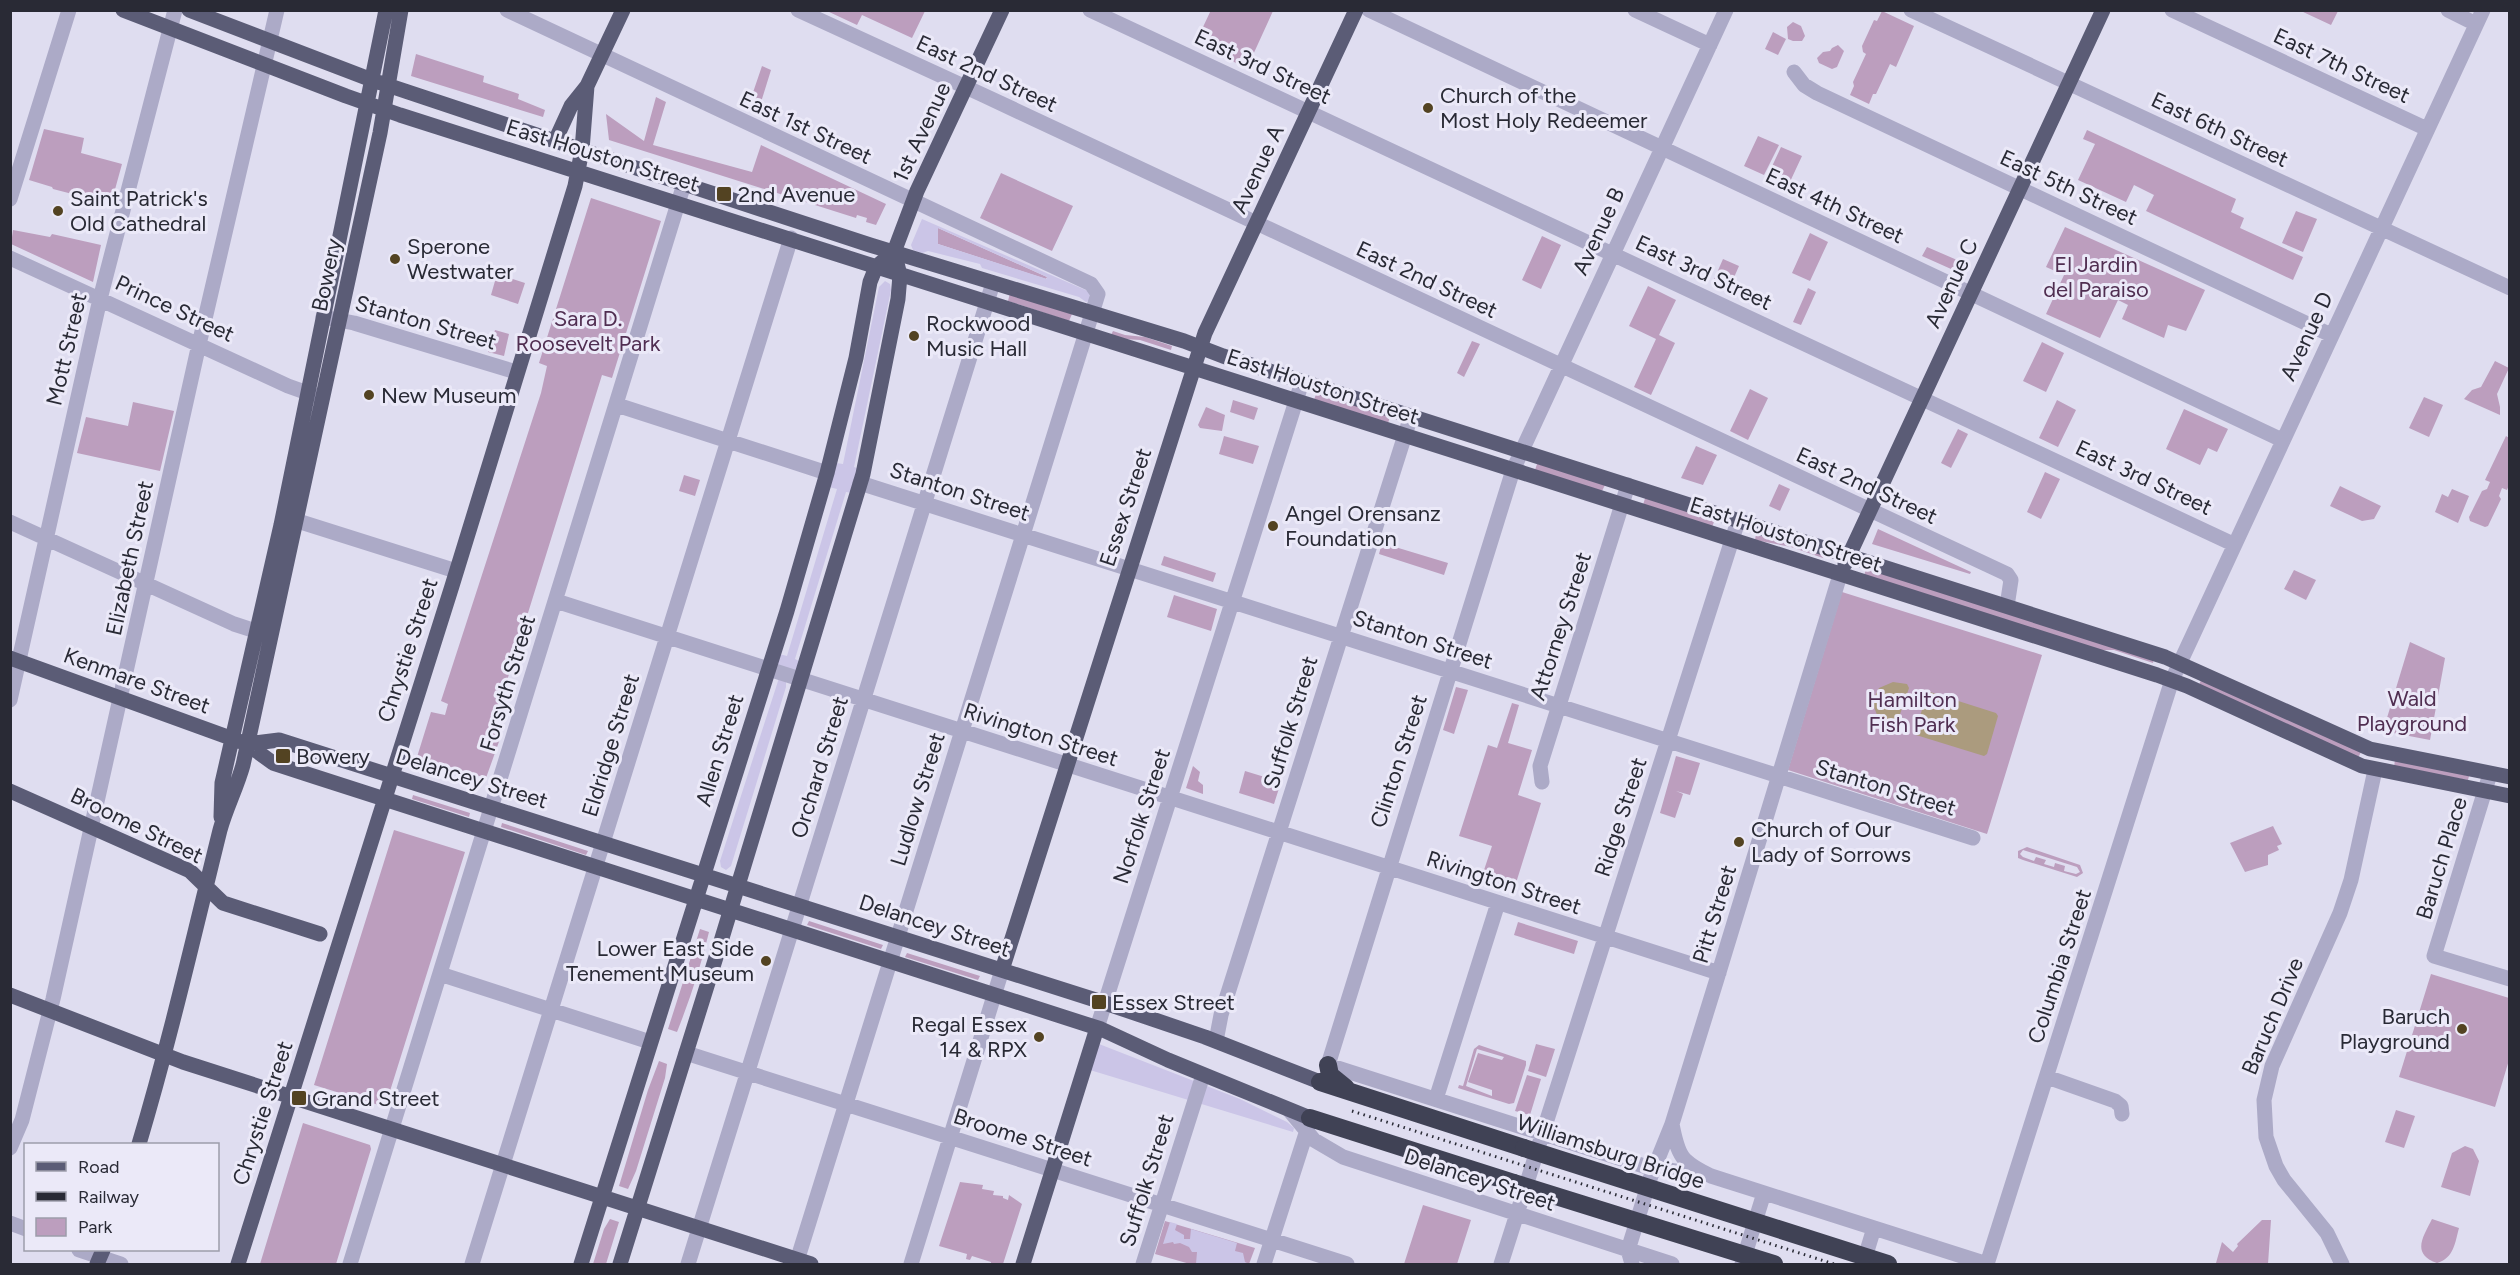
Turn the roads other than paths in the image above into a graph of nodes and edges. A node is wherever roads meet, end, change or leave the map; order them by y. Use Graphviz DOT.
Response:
graph roads {
  1 [pos="69,10"];
  2 [pos="123,10"];
  3 [pos="175,10"];
  4 [pos="189,10"];
  5 [pos="277,10"];
  6 [pos="386,10"];
  7 [pos="401,10"];
  8 [pos="507,10"];
  9 [pos="622,10"];
  10 [pos="798,10"];
  11 [pos="1002,10"];
  12 [pos="1090,10"];
  13 [pos="1356,10"];
  14 [pos="1369,10"];
  15 [pos="1635,10"];
  16 [pos="1726,10"];
  17 [pos="1911,10"];
  18 [pos="2103,10"];
  19 [pos="2172,10"];
  20 [pos="2448,10"];
  21 [pos="2479,17"];
  22 [pos="170,29"];
  23 [pos="270,41"];
  24 [pos="1710,45"];
  25 [pos="601,55"];
  26 [pos="264,65"];
  27 [pos="1794,72"];
  28 [pos="372,80"];
  29 [pos="2069,84"];
  30 [pos="387,85"];
  31 [pos="587,86"];
  32 [pos="966,88"];
  33 [pos="367,104"];
  34 [pos="383,109"];
  35 [pos="1309,112"];
  36 [pos="2427,129"];
  37 [pos="555,141"];
  38 [pos="1661,149"];
  39 [pos="582,150"];
  40 [pos="578,171"];
  41 [pos="684,184"];
  42 [pos="2019,189"];
  43 [pos="10,199"];
  44 [pos="679,202"];
  45 [pos="914,202"];
  46 [pos="1257,223"];
  47 [pos="2381,229"];
  48 [pos="791,238"];
  49 [pos="894,252"];
  50 [pos="1613,254"];
  51 [pos="10,258"];
  52 [pos="876,267"];
  53 [pos="900,275"];
  54 [pos="993,283"];
  55 [pos="2510,288"];
  56 [pos="1971,294"];
  57 [pos="100,299"];
  58 [pos="987,302"];
  59 [pos="1093,313"];
  60 [pos="323,317"];
  61 [pos="340,320"];
  62 [pos="1086,334"];
  63 [pos="2331,335"];
  64 [pos="199,344"];
  65 [pos="1200,347"];
  66 [pos="1560,366"];
  67 [pos="1193,368"];
  68 [pos="516,372"];
  69 [pos="1302,382"];
  70 [pos="315,396"];
  71 [pos="1922,398"];
  72 [pos="1295,401"];
  73 [pos="617,405"];
  74 [pos="1411,416"];
  75 [pos="1404,435"];
  76 [pos="2282,440"];
  77 [pos="728,441"];
  78 [pos="1521,451"];
  79 [pos="1513,470"];
  80 [pos="827,473"];
  81 [pos="860,483"];
  82 [pos="1628,485"];
  83 [pos="926,503"];
  84 [pos="1622,505"];
  85 [pos="1869,511"];
  86 [pos="289,518"];
  87 [pos="1738,521"];
  88 [pos="10,522"];
  89 [pos="1023,535"];
  90 [pos="47,538"];
  91 [pos="1732,540"];
  92 [pos="2233,544"];
  93 [pos="1848,555"];
  94 [pos="1129,568"];
  95 [pos="456,571"];
  96 [pos="1840,575"];
  97 [pos="146,583"];
  98 [pos="556,601"];
  99 [pos="1232,601"];
  100 [pos="2007,606"];
  101 [pos="256,632"];
  102 [pos="272,636"];
  103 [pos="1341,636"];
  104 [pos="666,637"];
  105 [pos="15,660"];
  106 [pos="2179,662"];
  107 [pos="768,670"];
  108 [pos="1451,671"];
  109 [pos="799,680"];
  110 [pos="2172,680"];
  111 [pos="121,698"];
  112 [pos="10,700"];
  113 [pos="864,700"];
  114 [pos="1558,706"];
  115 [pos="961,732"];
  116 [pos="232,739"];
  117 [pos="1668,741"];
  118 [pos="248,744"];
  119 [pos="1067,766"];
  120 [pos="2375,770"];
  121 [pos="2490,774"];
  122 [pos="391,776"];
  123 [pos="1779,777"];
  124 [pos="2510,777"];
  125 [pos="1542,782"];
  126 [pos="10,791"];
  127 [pos="2485,791"];
  128 [pos="2510,796"];
  129 [pos="1170,798"];
  130 [pos="384,800"];
  131 [pos="492,807"];
  132 [pos="221,826"];
  133 [pos="93,827"];
  134 [pos="484,832"];
  135 [pos="1279,833"];
  136 [pos="1973,838"];
  137 [pos="603,843"];
  138 [pos="595,867"];
  139 [pos="1388,868"];
  140 [pos="704,876"];
  141 [pos="207,886"];
  142 [pos="737,886"];
  143 [pos="697,900"];
  144 [pos="1497,903"];
  145 [pos="799,905"];
  146 [pos="730,911"];
  147 [pos="791,931"];
  148 [pos="320,934"];
  149 [pos="897,937"];
  150 [pos="1605,937"];
  151 [pos="340,942"];
  152 [pos="890,962"];
  153 [pos="1002,970"];
  154 [pos="1719,973"];
  155 [pos="440,974"];
  156 [pos="2510,979"];
  157 [pos="10,995"];
  158 [pos="995,996"];
  159 [pos="1105,1003"];
  160 [pos="51,1010"];
  161 [pos="551,1010"];
  162 [pos="1096,1028"];
  163 [pos="1216,1041"];
  164 [pos="650,1042"];
  165 [pos="686,1053"];
  166 [pos="166,1054"];
  167 [pos="1328,1065"];
  168 [pos="748,1073"];
  169 [pos="1203,1075"];
  170 [pos="2047,1077"];
  171 [pos="1320,1082"];
  172 [pos="1350,1091"];
  173 [pos="292,1098"];
  174 [pos="1436,1099"];
  175 [pos="846,1104"];
  176 [pos="2122,1114"];
  177 [pos="1672,1124"];
  178 [pos="1308,1125"];
  179 [pos="391,1130"];
  180 [pos="1543,1133"];
  181 [pos="950,1138"];
  182 [pos="139,1143"];
  183 [pos="10,1148"];
  184 [pos="502,1166"];
  185 [pos="1654,1169"];
  186 [pos="1053,1170"];
  187 [pos="1711,1176"];
  188 [pos="1764,1193"];
  189 [pos="602,1198"];
  190 [pos="1162,1205"];
  191 [pos="638,1209"];
  192 [pos="1517,1214"];
  193 [pos="1874,1228"];
  194 [pos="699,1229"];
  195 [pos="1272,1240"];
  196 [pos="82,1251"];
  197 [pos="100,1257"];
  198 [pos="1630,1257"];
  199 [pos="801,1263"];
  200 [pos="121,1264"];
  201 [pos="238,1264"];
  202 [pos="350,1264"];
  203 [pos="472,1264"];
  204 [pos="581,1264"];
  205 [pos="620,1264"];
  206 [pos="688,1264"];
  207 [pos="911,1264"];
  208 [pos="1023,1264"];
  209 [pos="1143,1264"];
  210 [pos="1264,1264"];
  211 [pos="1347,1264"];
  212 [pos="1501,1264"];
  213 [pos="1672,1264"];
  214 [pos="1742,1264"];
  215 [pos="1774,1264"];
  216 [pos="1863,1264"];
  217 [pos="1888,1264"];
  218 [pos="1986,1264"];
  219 [pos="2342,1264"];
  1 -- 43 [label="street"];
  2 -- 22 [label="main road, East Houston Street"];
  3 -- 22 [label="street, Mott Street"];
  4 -- 23 [label="main road, East Houston Street"];
  5 -- 23 [label="street, Elizabeth Street"];
  6 -- 28 [label="main road, Bowery"];
  7 -- 30 [label="main road, Bowery"];
  8 -- 25 [label="street, East 1st Street"];
  9 -- 25 [label="main road"];
  10 -- 32 [label="street, East 2nd Street"];
  11 -- 32 [label="main road, 1st Avenue"];
  12 -- 35 [label="street, East 3rd Street"];
  13 -- 35 [label="main road, Avenue A"];
  14 -- 38 [label="street, East 4th Street"];
  15 -- 24 [label="street"];
  16 -- 24 [label="street, Avenue B"];
  17 -- 29 [label="street, East 6th Street"];
  18 -- 29 [label="main road, Avenue C"];
  19 -- 36 [label="street, East 7th Street"];
  20 -- 21 [label="street"];
  21 -- 36 [label="street, Avenue D"];
  22 -- 26 [label="main road, East Houston Street"];
  22 -- 57 [label="street, Mott Street"];
  23 -- 26 [label="street, Elizabeth Street"];
  23 -- 28 [label="main road, East Houston Street"];
  24 -- 38 [label="street, Avenue B"];
  25 -- 31 [label="main road"];
  25 -- 45 [label="street, East 1st Street"];
  26 -- 33 [label="main road, East Houston Street"];
  26 -- 64 [label="street, Elizabeth Street"];
  27 -- 42 [label="street, East 5th Street"];
  28 -- 30 [label="main road, East Houston Street"];
  28 -- 33 [label="main road, Bowery"];
  29 -- 42 [label="main road, Avenue C"];
  29 -- 47 [label="street, East 6th Street"];
  30 -- 34 [label="main road, Bowery"];
  30 -- 37 [label="main road, East Houston Street"];
  31 -- 37 [label="main road"];
  31 -- 39 [label="main road"];
  32 -- 45 [label="main road, 1st Avenue"];
  32 -- 46 [label="street, East 2nd Street"];
  33 -- 34 [label="main road, East Houston Street"];
  33 -- 60 [label="main road, Bowery"];
  34 -- 40 [label="main road, East Houston Street"];
  34 -- 61 [label="main road, Bowery"];
  35 -- 46 [label="main road, Avenue A"];
  35 -- 50 [label="street, East 3rd Street"];
  36 -- 47 [label="street, Avenue D"];
  37 -- 39 [label="main road, East Houston Street"];
  38 -- 50 [label="street, Avenue B"];
  38 -- 56 [label="street, East 4th Street"];
  39 -- 40 [label="main road, Chrystie Street"];
  39 -- 41 [label="main road, East Houston Street"];
  40 -- 44 [label="main road, East Houston Street"];
  40 -- 68 [label="main road, Chrystie Street"];
  41 -- 44 [label="street, Forsyth Street"];
  41 -- 49 [label="main road, East Houston Street"];
  42 -- 56 [label="main road, Avenue C"];
  42 -- 63 [label="street, East 5th Street"];
  44 -- 48 [label="main road, East Houston Street"];
  44 -- 73 [label="street, Forsyth Street"];
  45 -- 49 [label="main road, 1st Avenue"];
  45 -- 59 [label="street, East 1st Street"];
  46 -- 65 [label="main road, Avenue A"];
  46 -- 66 [label="street, East 2nd Street"];
  47 -- 55 [label="street, East 6th Street"];
  47 -- 63 [label="street, Avenue D"];
  48 -- 52 [label="main road, East Houston Street"];
  48 -- 77 [label="street, Eldridge Street"];
  49 -- 52 [label="main road"];
  49 -- 53 [label="main road"];
  49 -- 54 [label="main road, East Houston Street"];
  50 -- 66 [label="street, Avenue B"];
  50 -- 71 [label="street, East 3rd Street"];
  51 -- 57 [label="street, Prince Street"];
  52 -- 53 [label="main road, East Houston Street"];
  52 -- 80 [label="main road, Allen Street"];
  53 -- 58 [label="main road, East Houston Street"];
  53 -- 81 [label="main road"];
  54 -- 58 [label="street, Orchard Street"];
  54 -- 59 [label="main road, East Houston Street"];
  56 -- 71 [label="main road, Avenue C"];
  56 -- 76 [label="street, East 4th Street"];
  57 -- 64 [label="street, Prince Street"];
  57 -- 90 [label="street, Mott Street"];
  58 -- 62 [label="main road, East Houston Street"];
  58 -- 83 [label="street, Orchard Street"];
  59 -- 62 [label="street, Ludlow Street"];
  59 -- 65 [label="main road, East Houston Street"];
  60 -- 61 [label="street, Stanton Street"];
  60 -- 70 [label="main road, Bowery"];
  61 -- 68 [label="street, Stanton Street"];
  61 -- 70 [label="main road, Bowery"];
  62 -- 67 [label="main road, East Houston Street"];
  62 -- 89 [label="street, Ludlow Street"];
  63 -- 76 [label="street, Avenue D"];
  64 -- 70 [label="street, Prince Street"];
  64 -- 97 [label="street, Elizabeth Street"];
  65 -- 67 [label="main road, Essex Street"];
  65 -- 69 [label="main road, East Houston Street"];
  66 -- 78 [label="street, Avenue B"];
  66 -- 85 [label="street, East 2nd Street"];
  67 -- 72 [label="main road, East Houston Street"];
  67 -- 94 [label="main road, Essex Street"];
  68 -- 95 [label="main road, Chrystie Street"];
  69 -- 72 [label="street, Norfolk Street"];
  69 -- 74 [label="main road, East Houston Street"];
  70 -- 86 [label="main road, Bowery"];
  71 -- 85 [label="main road, Avenue C"];
  71 -- 92 [label="street, East 3rd Street"];
  72 -- 75 [label="main road, East Houston Street"];
  72 -- 99 [label="street, Norfolk Street"];
  73 -- 77 [label="street"];
  73 -- 98 [label="street, Forsyth Street"];
  74 -- 75 [label="street, Suffolk Street"];
  74 -- 78 [label="main road, East Houston Street"];
  75 -- 79 [label="main road, East Houston Street"];
  75 -- 103 [label="street, Suffolk Street"];
  76 -- 92 [label="street, Avenue D"];
  77 -- 80 [label="street"];
  77 -- 104 [label="street, Eldridge Street"];
  78 -- 79 [label="street, Avenue B"];
  78 -- 82 [label="main road, East Houston Street"];
  79 -- 84 [label="main road, East Houston Street"];
  79 -- 108 [label="street, Clinton Street"];
  80 -- 107 [label="main road, Allen Street"];
  81 -- 83 [label="street, Stanton Street"];
  81 -- 109 [label="main road"];
  82 -- 84 [label="street, Attorney Street"];
  82 -- 87 [label="main road, East Houston Street"];
  83 -- 89 [label="street, Stanton Street"];
  83 -- 113 [label="street, Orchard Street"];
  84 -- 91 [label="main road, East Houston Street"];
  84 -- 114 [label="street, Attorney Street"];
  85 -- 93 [label="main road, Avenue C"];
  85 -- 100 [label="street, East 2nd Street"];
  86 -- 95 [label="street"];
  86 -- 101 [label="main road, Bowery"];
  86 -- 102 [label="main road, Bowery"];
  87 -- 91 [label="street, Ridge Street"];
  87 -- 93 [label="main road, East Houston Street"];
  88 -- 90 [label="street"];
  89 -- 94 [label="street, Stanton Street"];
  89 -- 115 [label="street, Ludlow Street"];
  90 -- 97 [label="street"];
  90 -- 105 [label="street, Mott Street"];
  91 -- 96 [label="main road, East Houston Street"];
  91 -- 117 [label="street, Ridge Street"];
  92 -- 106 [label="street, Avenue D"];
  93 -- 96 [label="main road, Avenue C"];
  93 -- 100 [label="main road, East Houston Street"];
  94 -- 99 [label="street, Stanton Street"];
  94 -- 119 [label="main road, Essex Street"];
  95 -- 122 [label="main road, Chrystie Street"];
  96 -- 110 [label="main road, East Houston Street"];
  96 -- 123 [label="street, Pitt Street"];
  97 -- 101 [label="street"];
  97 -- 111 [label="street, Elizabeth Street"];
  98 -- 104 [label="street, Rivington Street"];
  98 -- 131 [label="street, Forsyth Street"];
  99 -- 103 [label="street, Stanton Street"];
  99 -- 129 [label="street, Norfolk Street"];
  100 -- 106 [label="main road, East Houston Street"];
  101 -- 102 [label="street"];
  101 -- 116 [label="main road, Bowery"];
  102 -- 118 [label="main road, Bowery"];
  103 -- 108 [label="street, Stanton Street"];
  103 -- 135 [label="street, Suffolk Street"];
  104 -- 107 [label="street, Rivington Street"];
  104 -- 137 [label="street, Eldridge Street"];
  105 -- 111 [label="main road, Kenmare Street"];
  105 -- 112 [label="street, Mott Street"];
  106 -- 110 [label="street, Avenue D"];
  106 -- 121 [label="main road, East Houston Street"];
  107 -- 109 [label="street, Rivington Street"];
  107 -- 140 [label="main road, Allen Street"];
  108 -- 114 [label="street, Stanton Street"];
  108 -- 139 [label="street, Clinton Street"];
  109 -- 113 [label="street, Rivington Street"];
  109 -- 142 [label="main road"];
  110 -- 120 [label="main road, East Houston Street"];
  110 -- 170 [label="street, Columbia Street"];
  111 -- 116 [label="main road, Kenmare Street"];
  111 -- 133 [label="street, Elizabeth Street"];
  113 -- 115 [label="street, Rivington Street"];
  113 -- 145 [label="street, Orchard Street"];
  114 -- 117 [label="street, Stanton Street"];
  114 -- 125 [label="street, Attorney Street"];
  115 -- 119 [label="street, Rivington Street"];
  115 -- 149 [label="street, Ludlow Street"];
  116 -- 118 [label="main road, Kenmare Street"];
  116 -- 132 [label="main road, Bowery"];
  117 -- 123 [label="street, Stanton Street"];
  117 -- 150 [label="street, Ridge Street"];
  118 -- 122 [label="main road, Delancey Street"];
  118 -- 130 [label="main road, Delancey Street"];
  118 -- 132 [label="main road, Bowery"];
  119 -- 129 [label="street, Rivington Street"];
  119 -- 153 [label="main road, Essex Street"];
  120 -- 127 [label="main road, East Houston Street"];
  120 -- 219 [label="street, Baruch Drive"];
  121 -- 124 [label="main road, East Houston Street"];
  121 -- 127 [label="street, Baruch Place"];
  122 -- 130 [label="main road, Chrystie Street"];
  122 -- 131 [label="main road, Delancey Street"];
  123 -- 136 [label="street, Stanton Street"];
  123 -- 154 [label="street, Pitt Street"];
  126 -- 133 [label="main road, Broome Street"];
  127 -- 128 [label="main road, East Houston Street"];
  127 -- 156 [label="street, Baruch Place"];
  129 -- 135 [label="street, Rivington Street"];
  129 -- 159 [label="street, Norfolk Street"];
  130 -- 134 [label="main road, Delancey Street"];
  130 -- 151 [label="main road, Chrystie Street"];
  131 -- 134 [label="street, Forsyth Street"];
  131 -- 137 [label="main road, Delancey Street"];
  132 -- 141 [label="main road, Bowery"];
  133 -- 141 [label="main road, Broome Street"];
  133 -- 160 [label="street, Elizabeth Street"];
  134 -- 138 [label="main road, Delancey Street"];
  134 -- 155 [label="street, Forsyth Street"];
  135 -- 139 [label="street, Rivington Street"];
  135 -- 163 [label="street, Suffolk Street"];
  137 -- 138 [label="street, Eldridge Street"];
  137 -- 140 [label="main road, Delancey Street"];
  138 -- 143 [label="main road, Delancey Street"];
  138 -- 161 [label="street, Eldridge Street"];
  139 -- 144 [label="street, Rivington Street"];
  139 -- 167 [label="street, Clinton Street"];
  140 -- 142 [label="main road, Delancey Street"];
  140 -- 143 [label="main road, Allen Street"];
  141 -- 148 [label="main road, Broome Street"];
  141 -- 166 [label="main road, Bowery"];
  142 -- 145 [label="main road, Delancey Street"];
  142 -- 146 [label="main road"];
  143 -- 146 [label="main road, Delancey Street"];
  143 -- 164 [label="main road, Allen Street"];
  144 -- 150 [label="street, Rivington Street"];
  144 -- 174 [label="street"];
  145 -- 147 [label="street, Orchard Street"];
  145 -- 149 [label="main road, Delancey Street"];
  146 -- 147 [label="main road, Delancey Street"];
  146 -- 165 [label="main road"];
  147 -- 152 [label="main road, Delancey Street"];
  147 -- 168 [label="street, Orchard Street"];
  148 -- 151 [label="street, Broome Street"];
  149 -- 152 [label="street, Ludlow Street"];
  149 -- 153 [label="main road, Delancey Street"];
  150 -- 154 [label="street, Rivington Street"];
  150 -- 180 [label="street, Ridge Street"];
  151 -- 173 [label="main road, Chrystie Street"];
  152 -- 158 [label="main road, Delancey Street"];
  152 -- 175 [label="street, Ludlow Street"];
  153 -- 158 [label="street, Essex Street"];
  153 -- 159 [label="main road, Delancey Street"];
  154 -- 177 [label="street, Pitt Street"];
  155 -- 161 [label="street"];
  155 -- 179 [label="street, Forsyth Street"];
  157 -- 160 [label="main road"];
  158 -- 162 [label="main road, Delancey Street"];
  158 -- 181 [label="street, Essex Street"];
  159 -- 162 [label="street, Norfolk Street"];
  159 -- 163 [label="main road, Delancey Street"];
  160 -- 166 [label="main road"];
  160 -- 183 [label="street, Elizabeth Street"];
  161 -- 164 [label="street"];
  161 -- 184 [label="street, Eldridge Street"];
  162 -- 169 [label="main road, Delancey Street"];
  162 -- 186 [label="main road, Norfolk Street"];
  163 -- 171 [label="main road, Delancey Street"];
  164 -- 189 [label="main road, Allen Street"];
  165 -- 168 [label="street, Broome Street"];
  165 -- 191 [label="main road"];
  166 -- 173 [label="main road"];
  166 -- 182 [label="main road, Bowery"];
  167 -- 172 [label="highway"];
  167 -- 174 [label="street"];
  168 -- 175 [label="street, Broome Street"];
  168 -- 194 [label="street, Orchard Street"];
  169 -- 178 [label="main road, Delancey Street"];
  169 -- 190 [label="street, Suffolk Street"];
  170 -- 176 [label="street"];
  170 -- 218 [label="street, Columbia Street"];
  171 -- 172 [label="highway, Williamsburg Bridge"];
  172 -- 217 [label="highway, Williamsburg Bridge, bridge"];
  173 -- 179 [label="main road"];
  173 -- 201 [label="main road, Chrystie Street"];
  174 -- 180 [label="street"];
  175 -- 181 [label="street, Broome Street"];
  175 -- 199 [label="street, Ludlow Street"];
  177 -- 185 [label="street, Pitt Street"];
  177 -- 187 [label="street"];
  178 -- 192 [label="street, Delancey Street"];
  178 -- 195 [label="street"];
  178 -- 215 [label="highway, bridge"];
  179 -- 184 [label="main road"];
  179 -- 202 [label="street, Forsyth Street"];
  180 -- 185 [label="street"];
  180 -- 192 [label="street, Ridge Street"];
  181 -- 186 [label="street, Broome Street"];
  181 -- 207 [label="street, Essex Street"];
  184 -- 189 [label="main road"];
  184 -- 203 [label="street, Eldridge Street"];
  185 -- 187 [label="street"];
  185 -- 198 [label="street, Pitt Street"];
  186 -- 190 [label="street, Broome Street"];
  186 -- 208 [label="main road, Norfolk Street"];
  187 -- 188 [label="street"];
  188 -- 193 [label="street"];
  188 -- 214 [label="street"];
  189 -- 191 [label="main road"];
  189 -- 204 [label="main road, Allen Street"];
  190 -- 195 [label="street, Broome Street"];
  190 -- 209 [label="street, Suffolk Street"];
  191 -- 194 [label="main road"];
  191 -- 205 [label="main road"];
  192 -- 198 [label="street, Delancey Street"];
  192 -- 212 [label="street, Ridge Street"];
  193 -- 216 [label="street"];
  193 -- 218 [label="street"];
  194 -- 199 [label="main road"];
  194 -- 206 [label="street, Orchard Street"];
  195 -- 210 [label="street"];
  195 -- 211 [label="street, Broome Street"];
  196 -- 197 [label="street"];
  197 -- 200 [label="street"];
  198 -- 213 [label="street, Delancey Street"];
}
